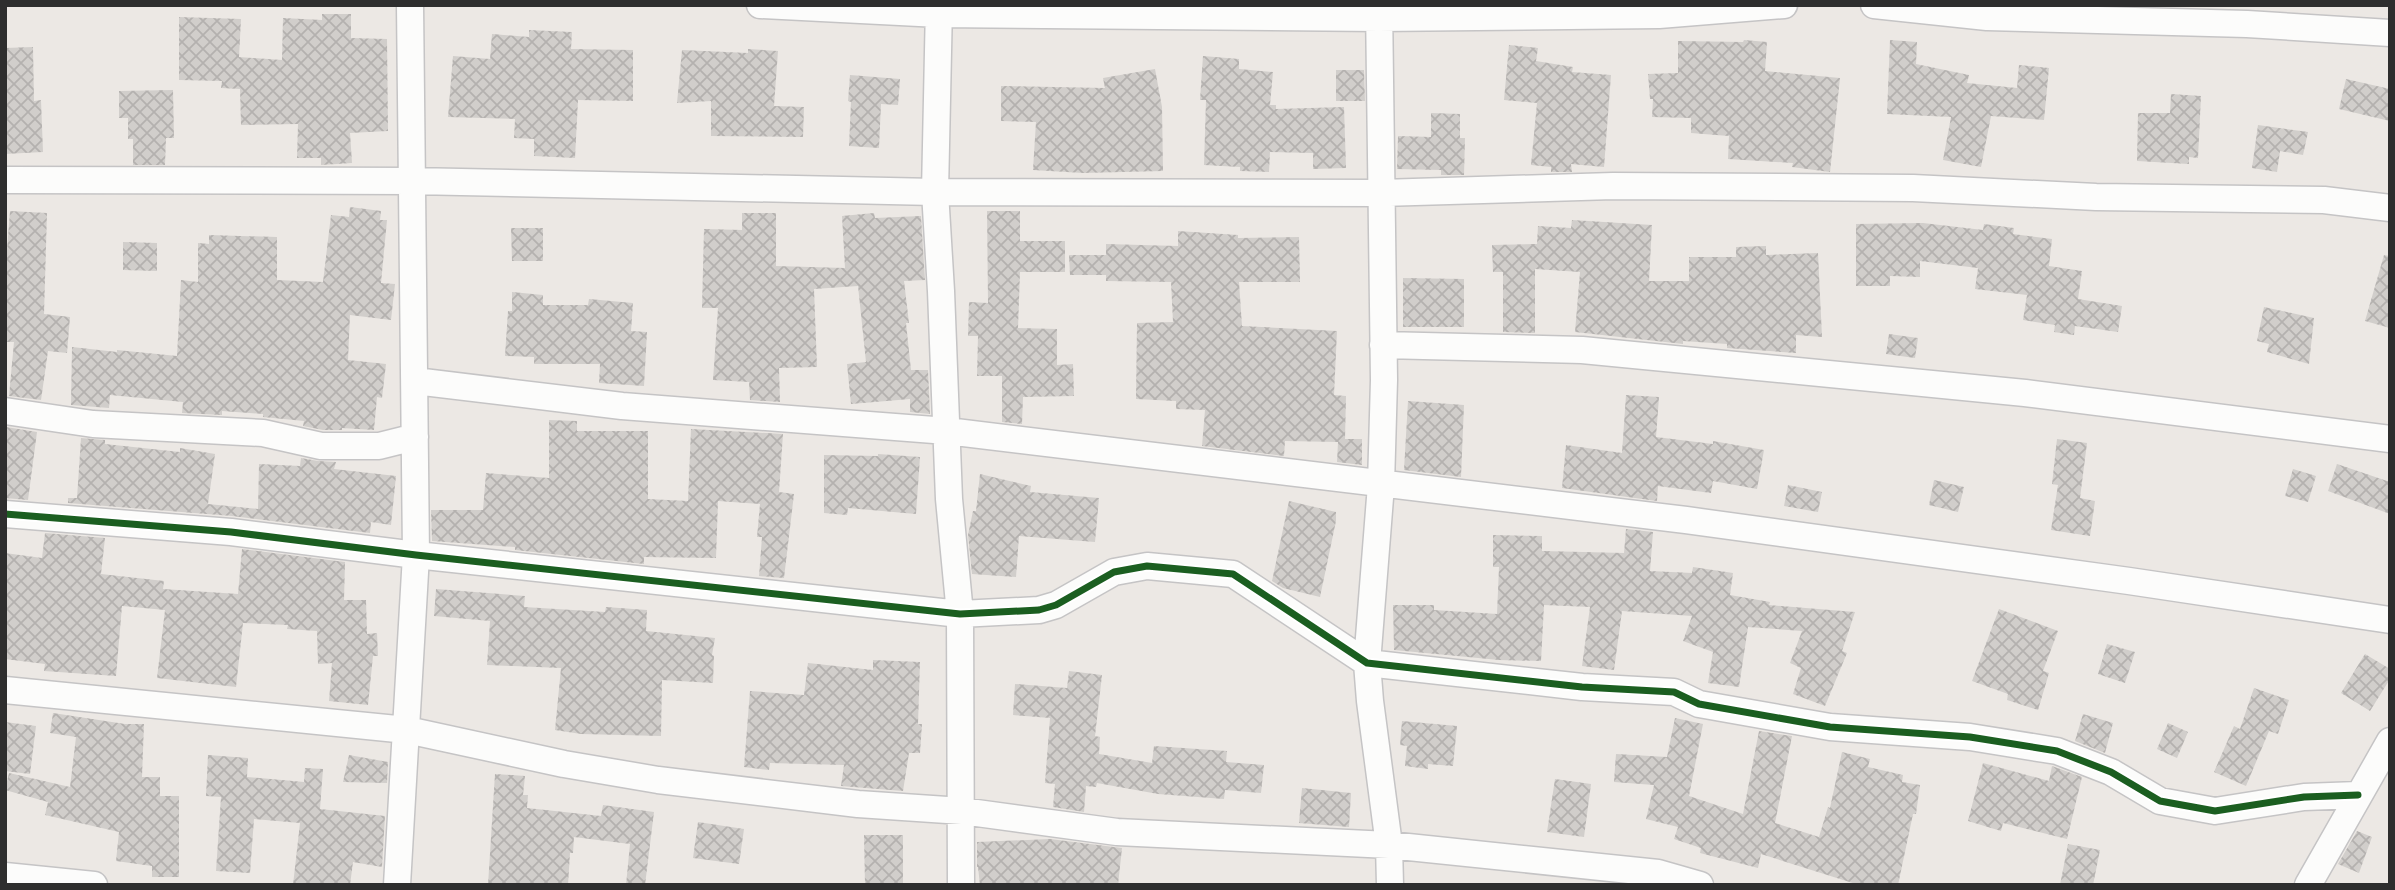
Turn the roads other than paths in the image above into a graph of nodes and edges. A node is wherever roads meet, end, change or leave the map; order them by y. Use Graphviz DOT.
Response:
graph roads {
  1 [pos="410,5"];
  2 [pos="760,5"];
  3 [pos="1784,5"];
  4 [pos="1874,5"];
  5 [pos="939,10"];
  6 [pos="1379,12"];
  7 [pos="2390,33"];
  8 [pos="5,180"];
  9 [pos="412,180"];
  10 [pos="935,192"];
  11 [pos="1381,193"];
  12 [pos="2390,208"];
  13 [pos="1383,345"];
  14 [pos="415,381"];
  15 [pos="5,411"];
  16 [pos="947,431"];
  17 [pos="415,437"];
  18 [pos="2390,439"];
  19 [pos="1381,485"];
  20 [pos="5,514"];
  21 [pos="416,555"];
  22 [pos="960,614"];
  23 [pos="2390,620"];
  24 [pos="1367,663"];
  25 [pos="5,690"];
  26 [pos="407,730"];
  27 [pos="2386,754"];
  28 [pos="2358,795"];
  29 [pos="962,811"];
  30 [pos="1389,845"];
  31 [pos="5,876"];
  32 [pos="94,885"];
  33 [pos="397,885"];
  34 [pos="961,885"];
  35 [pos="1390,885"];
  36 [pos="1700,885"];
  37 [pos="2308,885"];
  1 -- 9 [label="street"];
  2 -- 5 [label="street"];
  3 -- 6 [label="street"];
  4 -- 7 [label="street"];
  5 -- 6 [label="street"];
  5 -- 10 [label="street"];
  6 -- 11 [label="street"];
  8 -- 9 [label="street"];
  9 -- 10 [label="street"];
  9 -- 14 [label="street"];
  10 -- 11 [label="street"];
  10 -- 16 [label="street"];
  11 -- 12 [label="street"];
  11 -- 13 [label="street"];
  13 -- 18 [label="street"];
  13 -- 19 [label="street"];
  14 -- 16 [label="street"];
  14 -- 17 [label="street"];
  15 -- 17 [label="street"];
  16 -- 19 [label="street"];
  16 -- 22 [label="street"];
  17 -- 21 [label="street"];
  19 -- 23 [label="street"];
  19 -- 24 [label="street"];
  20 -- 21 [label="street"];
  21 -- 22 [label="street"];
  21 -- 26 [label="street"];
  22 -- 24 [label="street"];
  22 -- 29 [label="street"];
  24 -- 28 [label="street"];
  24 -- 30 [label="street"];
  25 -- 26 [label="street"];
  26 -- 29 [label="street"];
  26 -- 33 [label="street"];
  27 -- 28 [label="street"];
  28 -- 37 [label="street"];
  29 -- 30 [label="street"];
  29 -- 34 [label="street"];
  30 -- 35 [label="street"];
  30 -- 36 [label="street"];
  31 -- 32 [label="street"];
}
